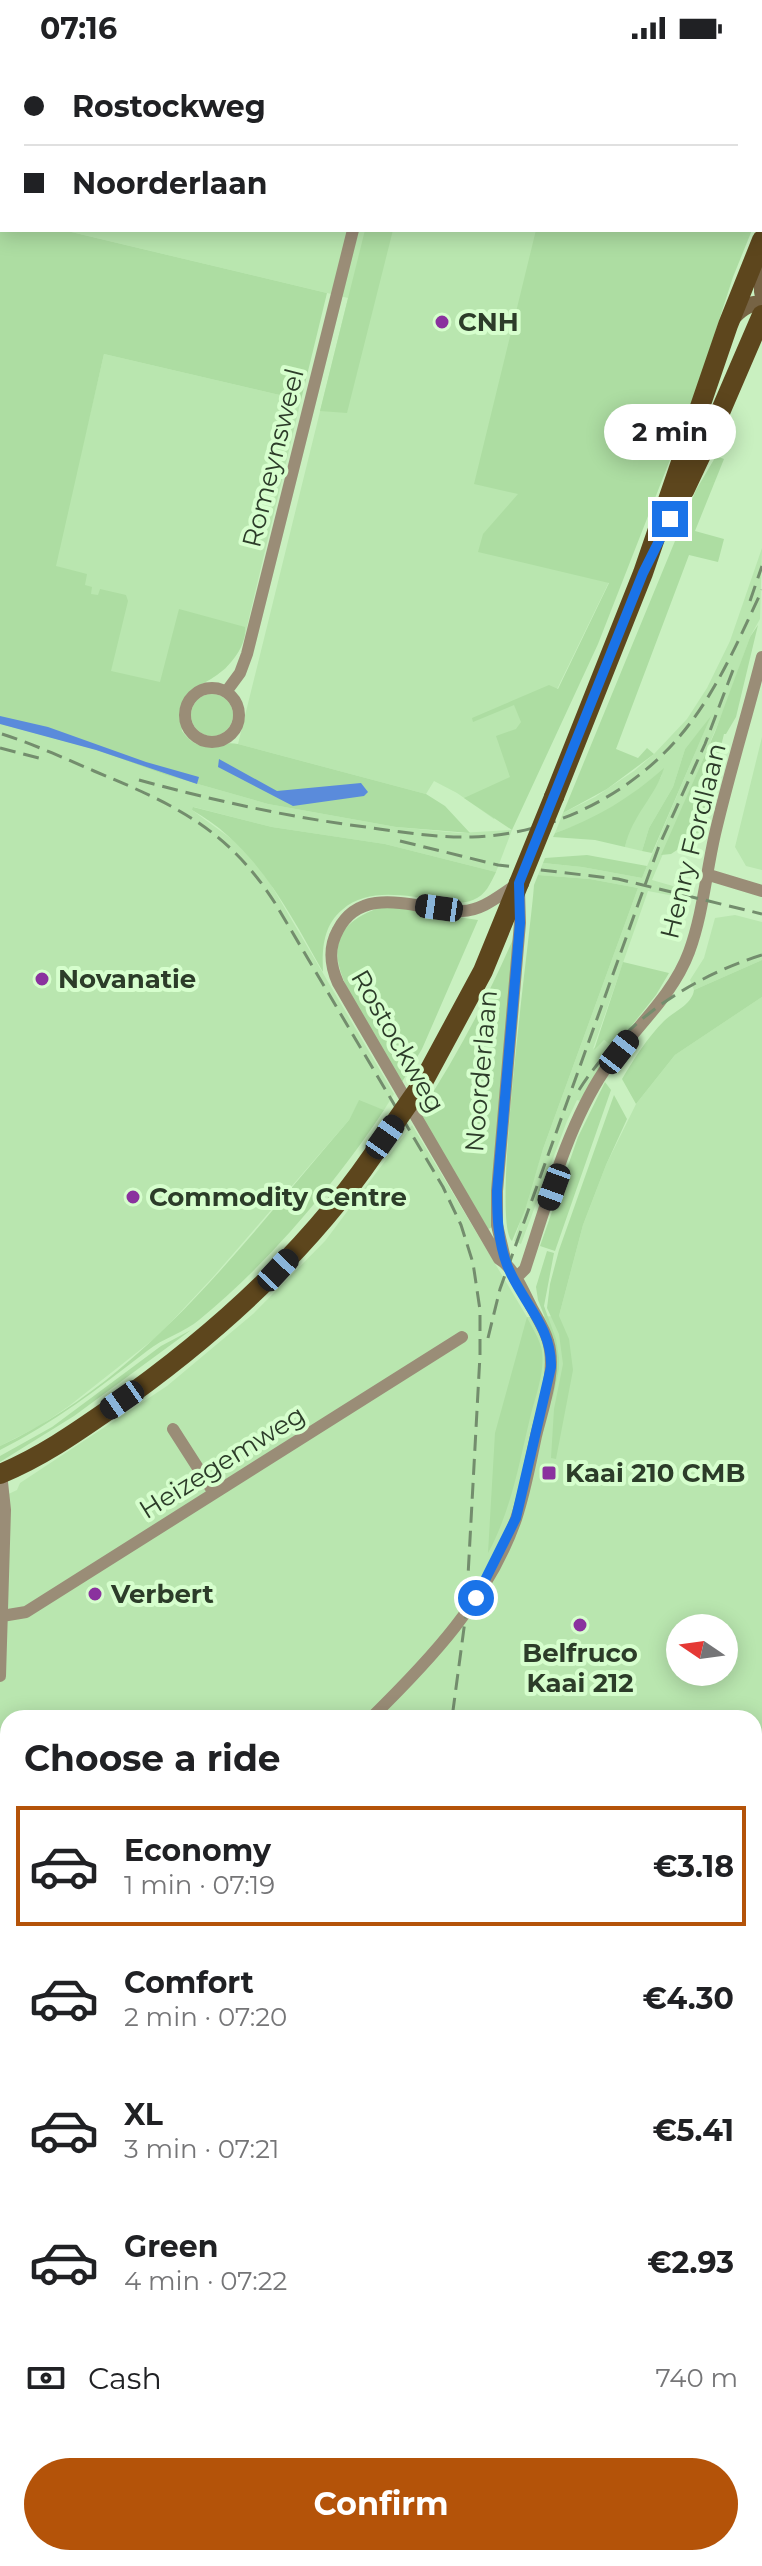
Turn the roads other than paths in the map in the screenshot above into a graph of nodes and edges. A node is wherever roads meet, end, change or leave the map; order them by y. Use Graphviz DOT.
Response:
graph roads {
  1 [pos="352,232"];
  2 [pos="762,240"];
  3 [pos="762,266"];
  4 [pos="762,292"];
  5 [pos="762,303"];
  6 [pos="762,315"];
  7 [pos="729,322"];
  8 [pos="643,573"];
  9 [pos="762,657"];
  10 [pos="226,692"];
  11 [pos="709,875"];
  12 [pos="519,883"];
  13 [pos="762,891"];
  14 [pos="506,1263"];
  15 [pos="515,1279"];
  16 [pos="462,1337"];
  17 [pos="173,1429"];
  18 [pos="0,1474"];
  19 [pos="214,1493"];
  20 [pos="2,1616"];
  21 [pos="0,1676"];
  22 [pos="378,1710"];
  1 -- 10 [label="street, Romeynsweel"];
  2 -- 7 [label="main road, Noorderlaan"];
  3 -- 4 [label="main road"];
  5 -- 7 [label="main road"];
  6 -- 8 [label="main road, Noorderlaan"];
  7 -- 8 [label="main road, Noorderlaan"];
  8 -- 12 [label="main road, Noorderlaan, bridge"];
  9 -- 11 [label="street, Henry Fordlaan"];
  10 -- 10 [label="street"];
  11 -- 13 [label="street"];
  11 -- 15 [label="street, Henry Fordlaan"];
  12 -- 14 [label="street, Noorderlaan"];
  12 -- 14 [label="street, Rostockweg"];
  12 -- 18 [label="main road, Noorderlaan, bridge"];
  14 -- 15 [label="street, Rostockweg"];
  15 -- 22 [label="street, Rostockweg"];
  16 -- 19 [label="street, Heizegemweg"];
  17 -- 19 [label="street"];
  18 -- 20 [label="street"];
  19 -- 20 [label="street, Heizegemweg"];
  20 -- 21 [label="street"];
}
